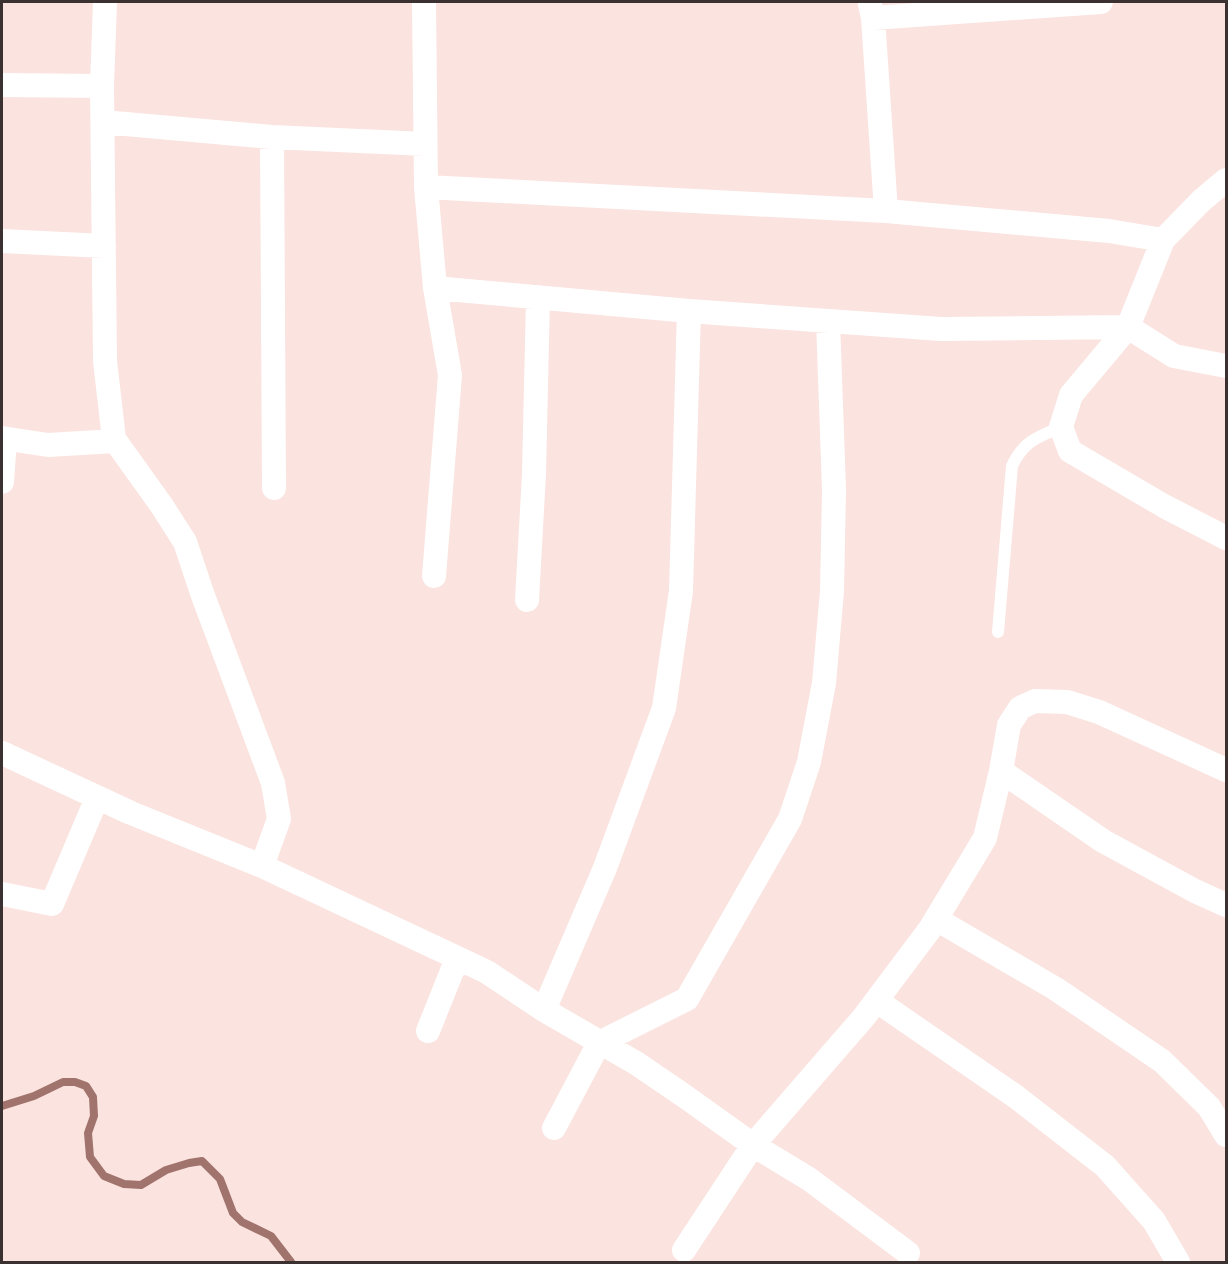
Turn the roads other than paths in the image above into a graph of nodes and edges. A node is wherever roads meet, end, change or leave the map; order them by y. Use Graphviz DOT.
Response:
graph roads {
  1 [pos="105,2"];
  2 [pos="424,2"];
  3 [pos="1101,2"];
  4 [pos="871,10"];
  5 [pos="2,85"];
  6 [pos="102,86"];
  7 [pos="103,122"];
  8 [pos="272,137"];
  9 [pos="425,144"];
  10 [pos="1227,180"];
  11 [pos="426,187"];
  12 [pos="886,211"];
  13 [pos="1163,240"];
  14 [pos="2,241"];
  15 [pos="104,246"];
  16 [pos="435,288"];
  17 [pos="538,297"];
  18 [pos="689,311"];
  19 [pos="828,321"];
  20 [pos="1128,327"];
  21 [pos="1227,366"];
  22 [pos="1061,427"];
  23 [pos="3,438"];
  24 [pos="115,441"];
  25 [pos="2,482"];
  26 [pos="274,488"];
  27 [pos="1227,538"];
  28 [pos="434,576"];
  29 [pos="527,600"];
  30 [pos="998,632"];
  31 [pos="2,753"];
  32 [pos="1227,770"];
  33 [pos="1001,771"];
  34 [pos="97,798"];
  35 [pos="262,866"];
  36 [pos="2,894"];
  37 [pos="1227,905"];
  38 [pos="936,919"];
  39 [pos="466,962"];
  40 [pos="877,1000"];
  41 [pos="544,1010"];
  42 [pos="428,1031"];
  43 [pos="599,1043"];
  44 [pos="554,1128"];
  45 [pos="1227,1134"];
  46 [pos="753,1145"];
  47 [pos="684,1250"];
  48 [pos="908,1253"];
  49 [pos="1178,1263"];
  1 -- 6 [label="street"];
  2 -- 9 [label="street"];
  3 -- 4 [label="street"];
  4 -- 12 [label="street"];
  5 -- 6 [label="street"];
  6 -- 7 [label="street"];
  7 -- 8 [label="street"];
  7 -- 15 [label="street"];
  8 -- 9 [label="street"];
  8 -- 26 [label="street"];
  9 -- 11 [label="street"];
  10 -- 13 [label="street"];
  11 -- 12 [label="street"];
  11 -- 16 [label="street"];
  12 -- 13 [label="street"];
  13 -- 20 [label="street"];
  14 -- 15 [label="street"];
  15 -- 24 [label="street"];
  16 -- 17 [label="street"];
  16 -- 28 [label="street"];
  17 -- 18 [label="street"];
  17 -- 29 [label="street"];
  18 -- 19 [label="street"];
  18 -- 41 [label="street"];
  19 -- 20 [label="street"];
  19 -- 43 [label="street"];
  20 -- 21 [label="street"];
  20 -- 22 [label="street"];
  22 -- 27 [label="street"];
  22 -- 30 [label="lane"];
  23 -- 24 [label="street"];
  23 -- 25 [label="street"];
  24 -- 35 [label="street"];
  31 -- 34 [label="street"];
  32 -- 33 [label="street"];
  33 -- 37 [label="street"];
  33 -- 38 [label="street"];
  34 -- 35 [label="street"];
  34 -- 36 [label="street"];
  35 -- 39 [label="street"];
  38 -- 40 [label="street"];
  38 -- 45 [label="street"];
  39 -- 41 [label="street"];
  39 -- 42 [label="street"];
  40 -- 46 [label="street"];
  40 -- 49 [label="street"];
  41 -- 43 [label="street"];
  43 -- 44 [label="street"];
  43 -- 46 [label="street"];
  46 -- 47 [label="street"];
  46 -- 48 [label="street"];
}
